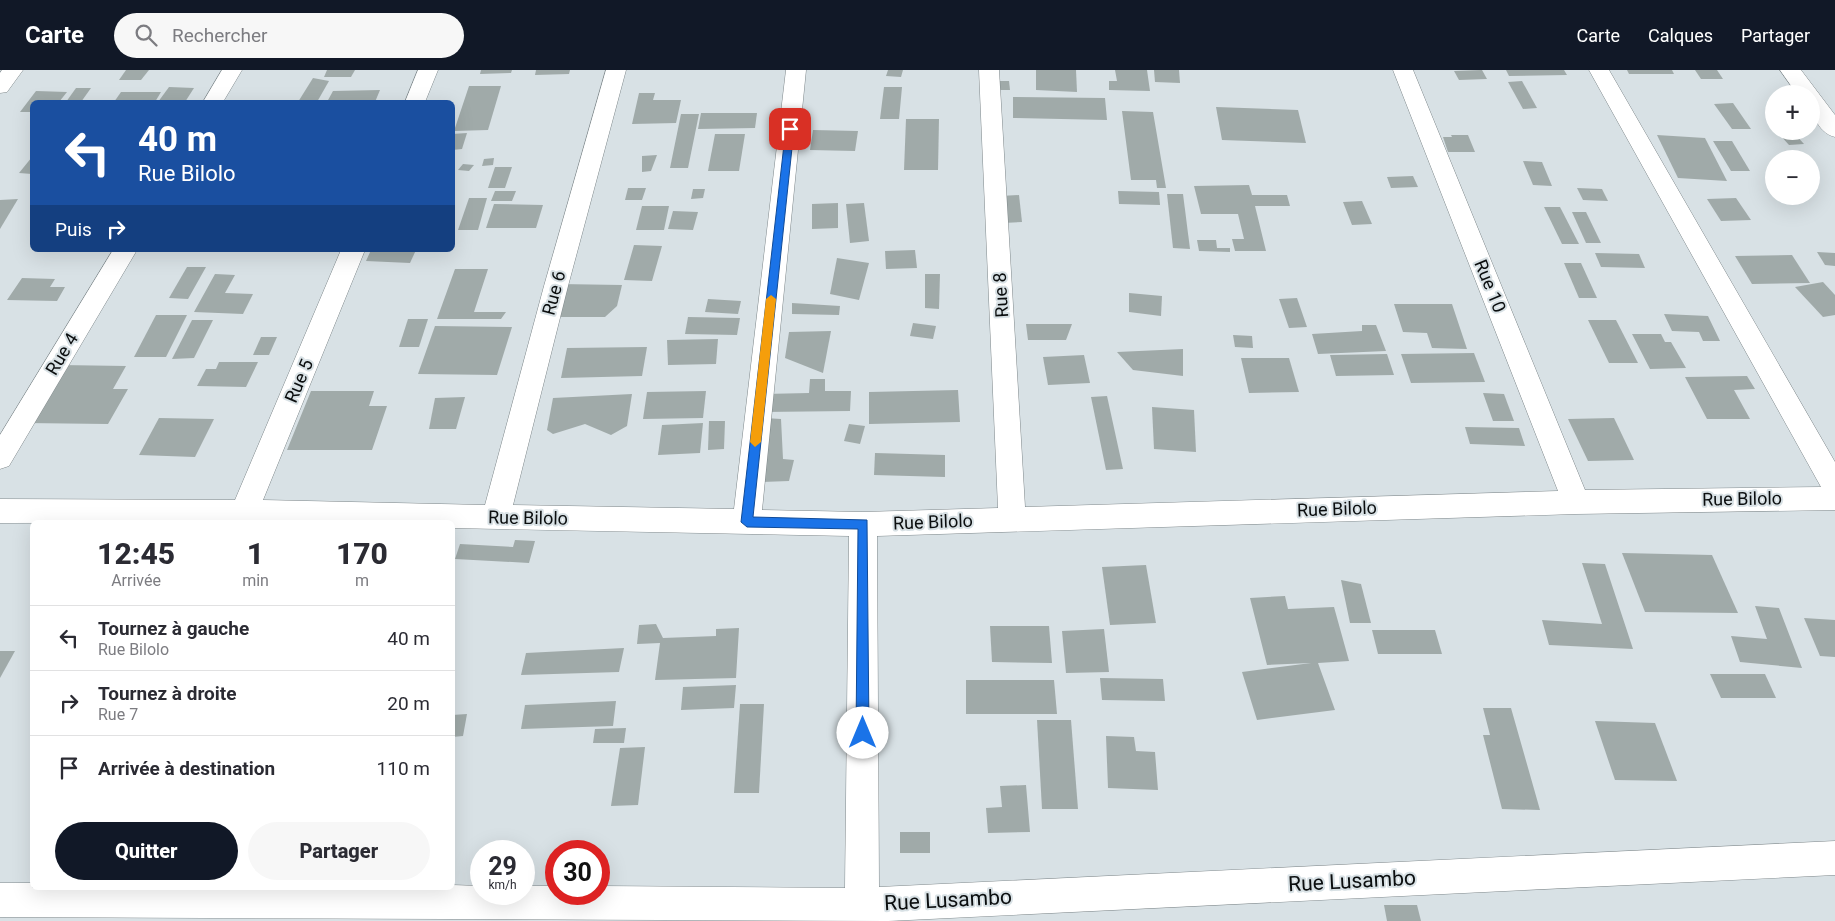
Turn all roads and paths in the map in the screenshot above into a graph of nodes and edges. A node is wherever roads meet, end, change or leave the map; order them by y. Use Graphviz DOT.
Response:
graph roads {
  1 [pos="13,70"];
  2 [pos="232,70"];
  3 [pos="428,70"];
  4 [pos="616,70"];
  5 [pos="796,70"];
  6 [pos="989,70"];
  7 [pos="1403,70"];
  8 [pos="1600,70"];
  9 [pos="1790,70"];
  10 [pos="1801,85"];
  11 [pos="0,86"];
  12 [pos="214,100"];
  13 [pos="416,100"];
  14 [pos="1820,110"];
  15 [pos="1835,130"];
  16 [pos="124,252"];
  17 [pos="352,252"];
  18 [pos="0,458"];
  19 [pos="1835,487"];
  20 [pos="1835,498"];
  21 [pos="1576,502"];
  22 [pos="0,511"];
  23 [pos="244,512"];
  24 [pos="496,517"];
  25 [pos="1012,519"];
  26 [pos="747,522"];
  27 [pos="863,524"];
  28 [pos="1835,858"];
  29 [pos="0,900"];
  30 [pos="862,913"];
  1 -- 11 [label="street"];
  2 -- 12 [label="street"];
  3 -- 13 [label="street"];
  4 -- 24 [label="street, Rue 6"];
  5 -- 26 [label="street"];
  6 -- 25 [label="street, Rue 8"];
  7 -- 21 [label="street, Rue 10"];
  8 -- 19 [label="street"];
  9 -- 10 [label="street"];
  14 -- 15 [label="street"];
  16 -- 18 [label="street, Rue 4"];
  17 -- 23 [label="street, Rue 5"];
  20 -- 21 [label="street, Rue Bilolo"];
  21 -- 25 [label="street, Rue Bilolo"];
  22 -- 23 [label="street, Rue Bilolo"];
  23 -- 24 [label="street, Rue Bilolo"];
  24 -- 26 [label="street, Rue Bilolo"];
  25 -- 27 [label="street, Rue Bilolo"];
  26 -- 27 [label="street, Rue Bilolo"];
  27 -- 30 [label="street"];
  28 -- 30 [label="street, Rue Lusambo"];
  29 -- 30 [label="street, Rue Lusambo"];
}
